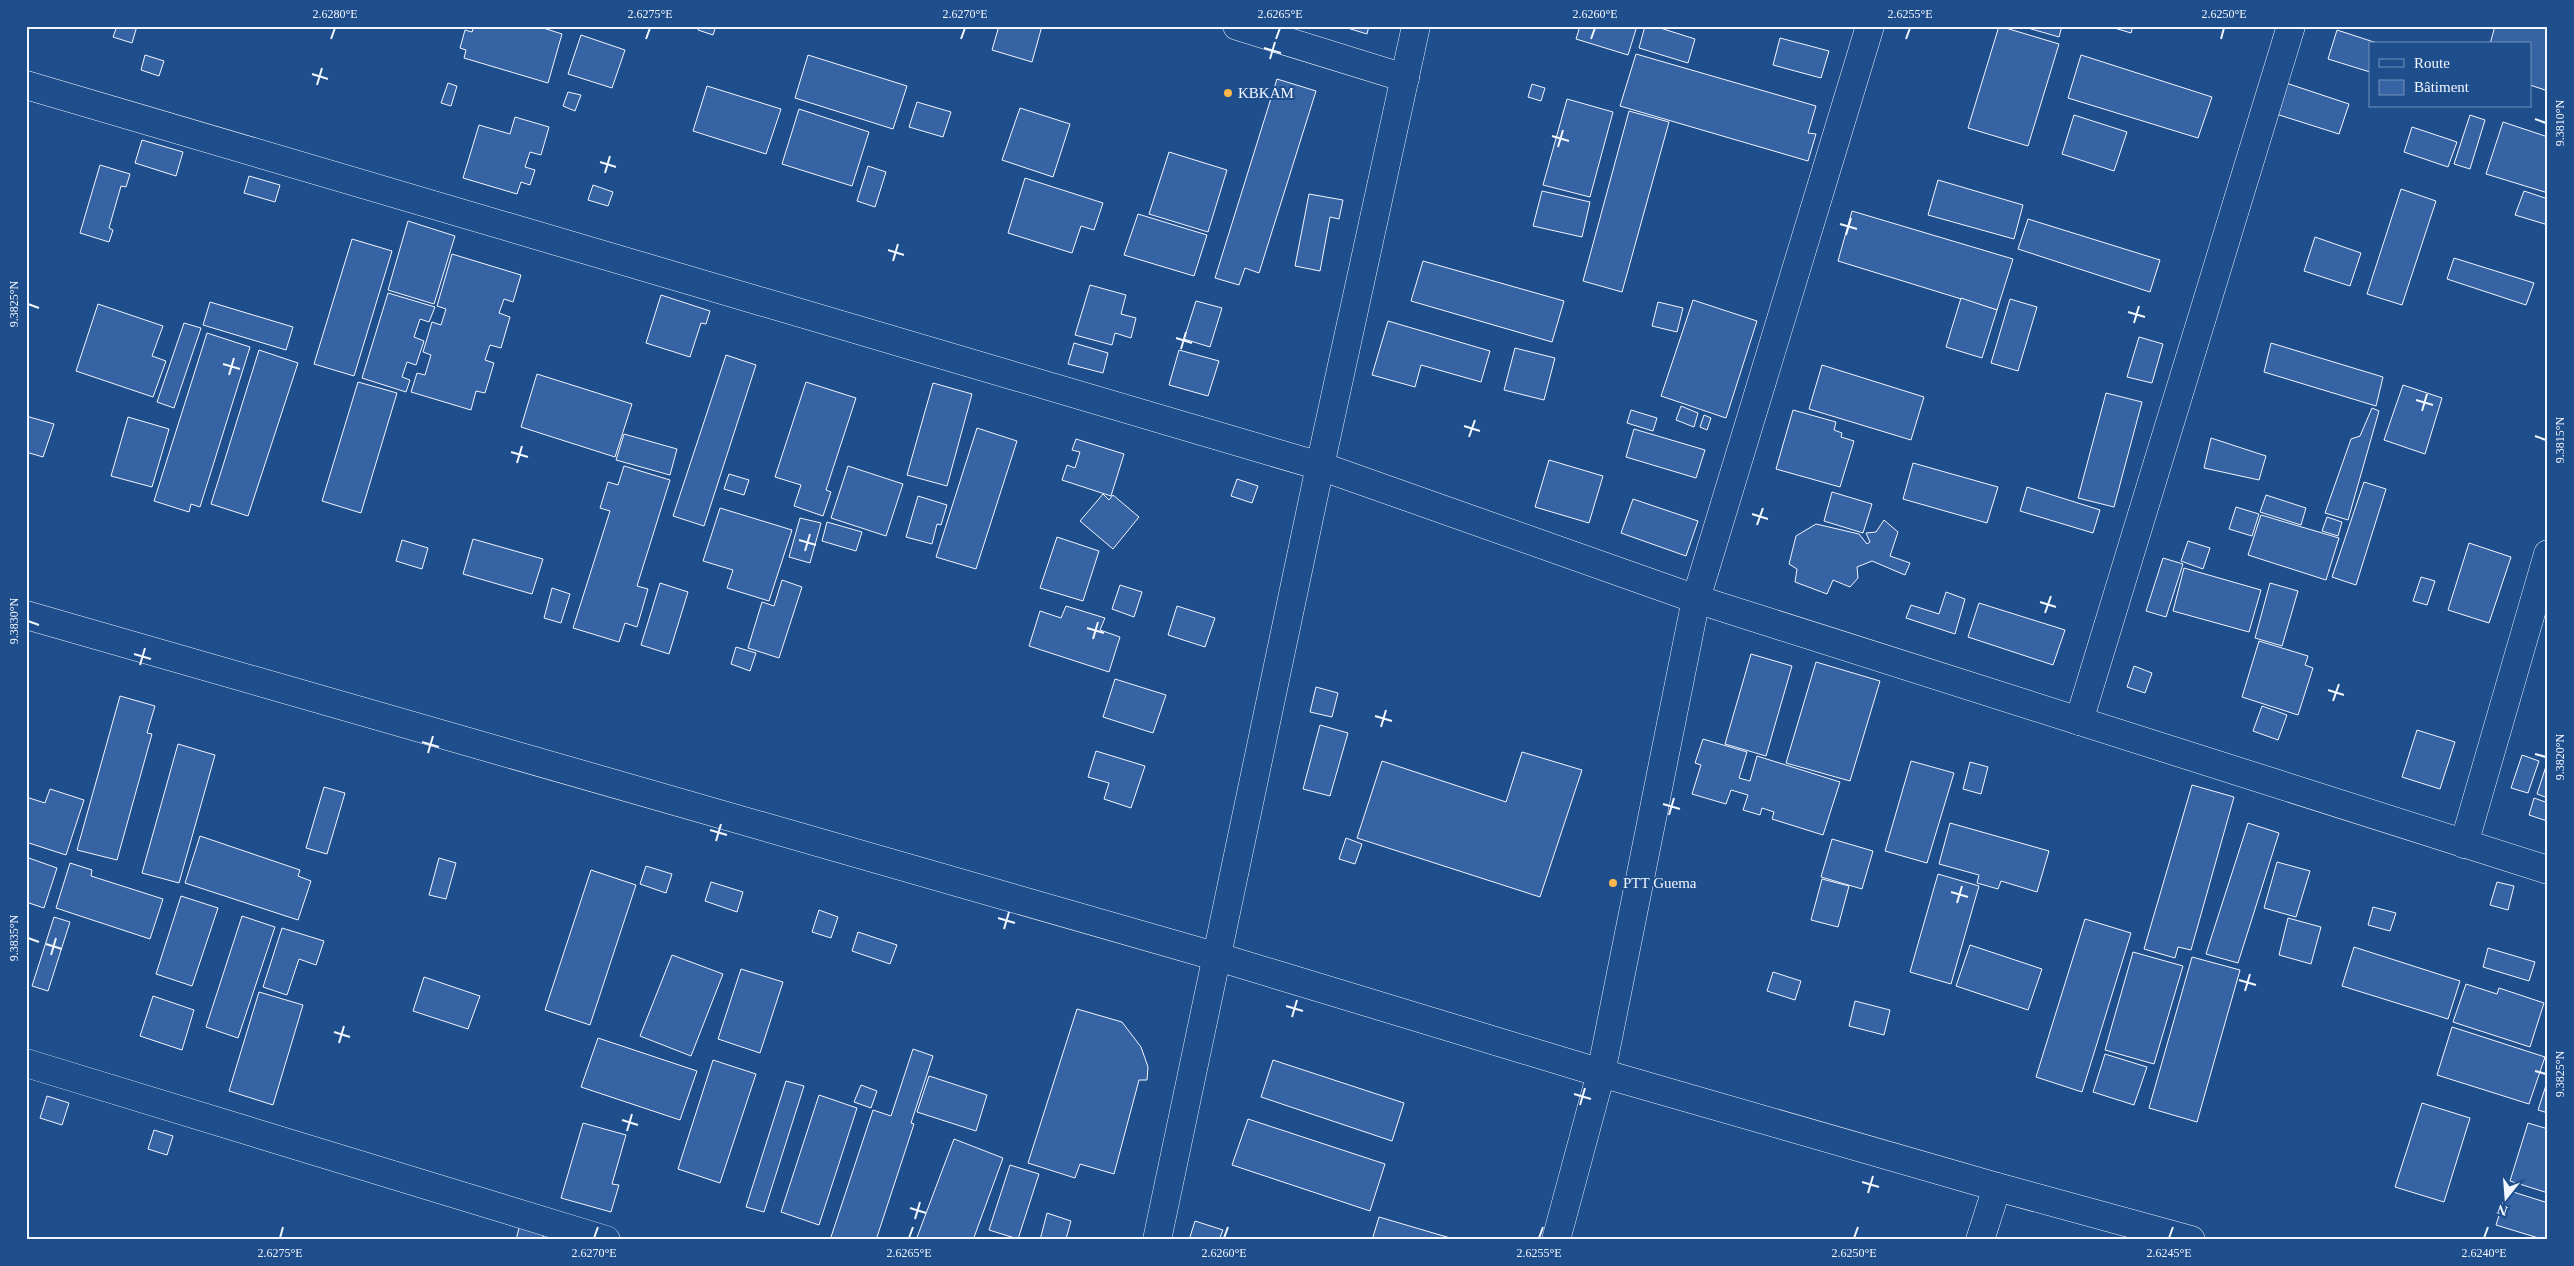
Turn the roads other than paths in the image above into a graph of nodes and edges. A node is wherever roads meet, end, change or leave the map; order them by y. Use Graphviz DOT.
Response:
graph roads {
  1 [pos="1237,26"];
  2 [pos="1416,26"];
  3 [pos="1870,26"];
  4 [pos="2291,26"];
  5 [pos="1405,78"];
  6 [pos="26,85"];
  7 [pos="1320,466"];
  8 [pos="2548,554"];
  9 [pos="1696,599"];
  10 [pos="26,615"];
  11 [pos="2079,721"];
  12 [pos="2464,844"];
  13 [pos="2548,870"];
  14 [pos="1218,958"];
  15 [pos="26,1063"];
  16 [pos="1601,1073"];
  17 [pos="1997,1187"];
  18 [pos="606,1240"];
  19 [pos="1157,1240"];
  20 [pos="1556,1240"];
  21 [pos="1980,1240"];
  22 [pos="2190,1240"];
  1 -- 5 [label="street"];
  2 -- 5 [label="street"];
  3 -- 9 [label="street"];
  4 -- 11 [label="street"];
  5 -- 7 [label="street"];
  6 -- 7 [label="street"];
  7 -- 9 [label="street"];
  7 -- 14 [label="street"];
  8 -- 12 [label="street"];
  9 -- 11 [label="street"];
  9 -- 16 [label="street"];
  10 -- 14 [label="street"];
  11 -- 12 [label="street"];
  12 -- 13 [label="street"];
  14 -- 16 [label="street"];
  14 -- 19 [label="street"];
  15 -- 18 [label="street"];
  16 -- 17 [label="street"];
  16 -- 20 [label="street"];
  17 -- 21 [label="street"];
  17 -- 22 [label="street"];
}
